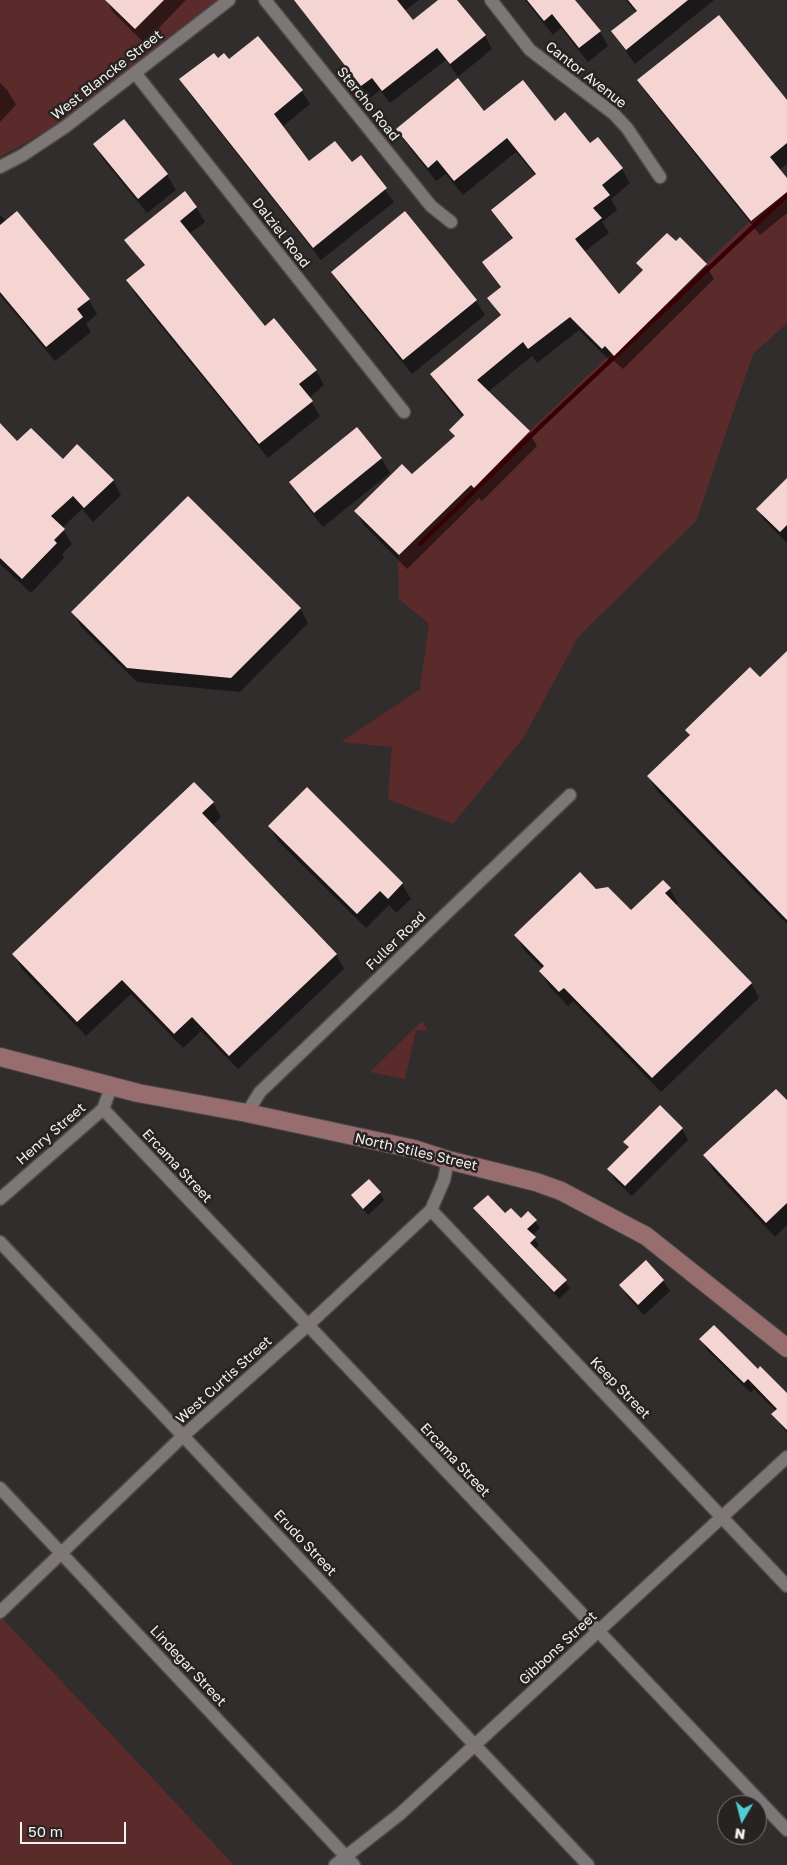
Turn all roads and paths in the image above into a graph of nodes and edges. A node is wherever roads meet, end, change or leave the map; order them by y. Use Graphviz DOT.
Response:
graph roads {
  1 [pos="229,0"];
  2 [pos="265,0"];
  3 [pos="491,0"];
  4 [pos="135,73"];
  5 [pos="0,167"];
  6 [pos="660,177"];
  7 [pos="451,222"];
  8 [pos="404,412"];
  9 [pos="570,795"];
  10 [pos="0,1057"];
  11 [pos="112,1085"];
  12 [pos="103,1109"];
  13 [pos="248,1113"];
  14 [pos="448,1160"];
  15 [pos="0,1199"];
  16 [pos="430,1210"];
  17 [pos="0,1242"];
  18 [pos="307,1326"];
  19 [pos="787,1348"];
  20 [pos="183,1436"];
  21 [pos="787,1457"];
  22 [pos="0,1488"];
  23 [pos="722,1517"];
  24 [pos="61,1553"];
  25 [pos="787,1586"];
  26 [pos="0,1612"];
  27 [pos="597,1632"];
  28 [pos="475,1745"];
  29 [pos="787,1830"];
  30 [pos="350,1861"];
  31 [pos="335,1865"];
  32 [pos="588,1865"];
  1 -- 4 [label="street, West Blancke Street"];
  2 -- 7 [label="street, Stercho Road"];
  3 -- 6 [label="street, Cantor Avenue"];
  4 -- 5 [label="street, West Blancke Street"];
  4 -- 8 [label="street, Dalziel Road"];
  9 -- 13 [label="street, Fuller Road"];
  10 -- 11 [label="main road, North Stiles Street"];
  11 -- 12 [label="street, Henry Street"];
  11 -- 13 [label="main road, North Stiles Street"];
  12 -- 15 [label="street, Henry Street"];
  12 -- 18 [label="street, Ercama Street"];
  13 -- 14 [label="main road, North Stiles Street"];
  14 -- 16 [label="street, West Curtis Street"];
  14 -- 19 [label="main road, North Stiles Street"];
  16 -- 18 [label="street, West Curtis Street"];
  16 -- 23 [label="street, Keep Street"];
  17 -- 20 [label="street, Erudo Street"];
  18 -- 20 [label="street, West Curtis Street"];
  18 -- 27 [label="street, Ercama Street"];
  20 -- 24 [label="street, West Curtis Street"];
  20 -- 28 [label="street, Erudo Street"];
  21 -- 23 [label="street, Gibbons Street"];
  22 -- 24 [label="street, Lindegar Street"];
  23 -- 25 [label="street, Keep Street"];
  23 -- 27 [label="street, Gibbons Street"];
  24 -- 26 [label="street, West Curtis Street"];
  24 -- 30 [label="street, Lindegar Street"];
  27 -- 28 [label="street, Gibbons Street"];
  27 -- 29 [label="street, Ercama Street"];
  28 -- 30 [label="street, Gibbons Street"];
  28 -- 32 [label="street, Erudo Street"];
  30 -- 31 [label="street, Gibbons Street"];
}
